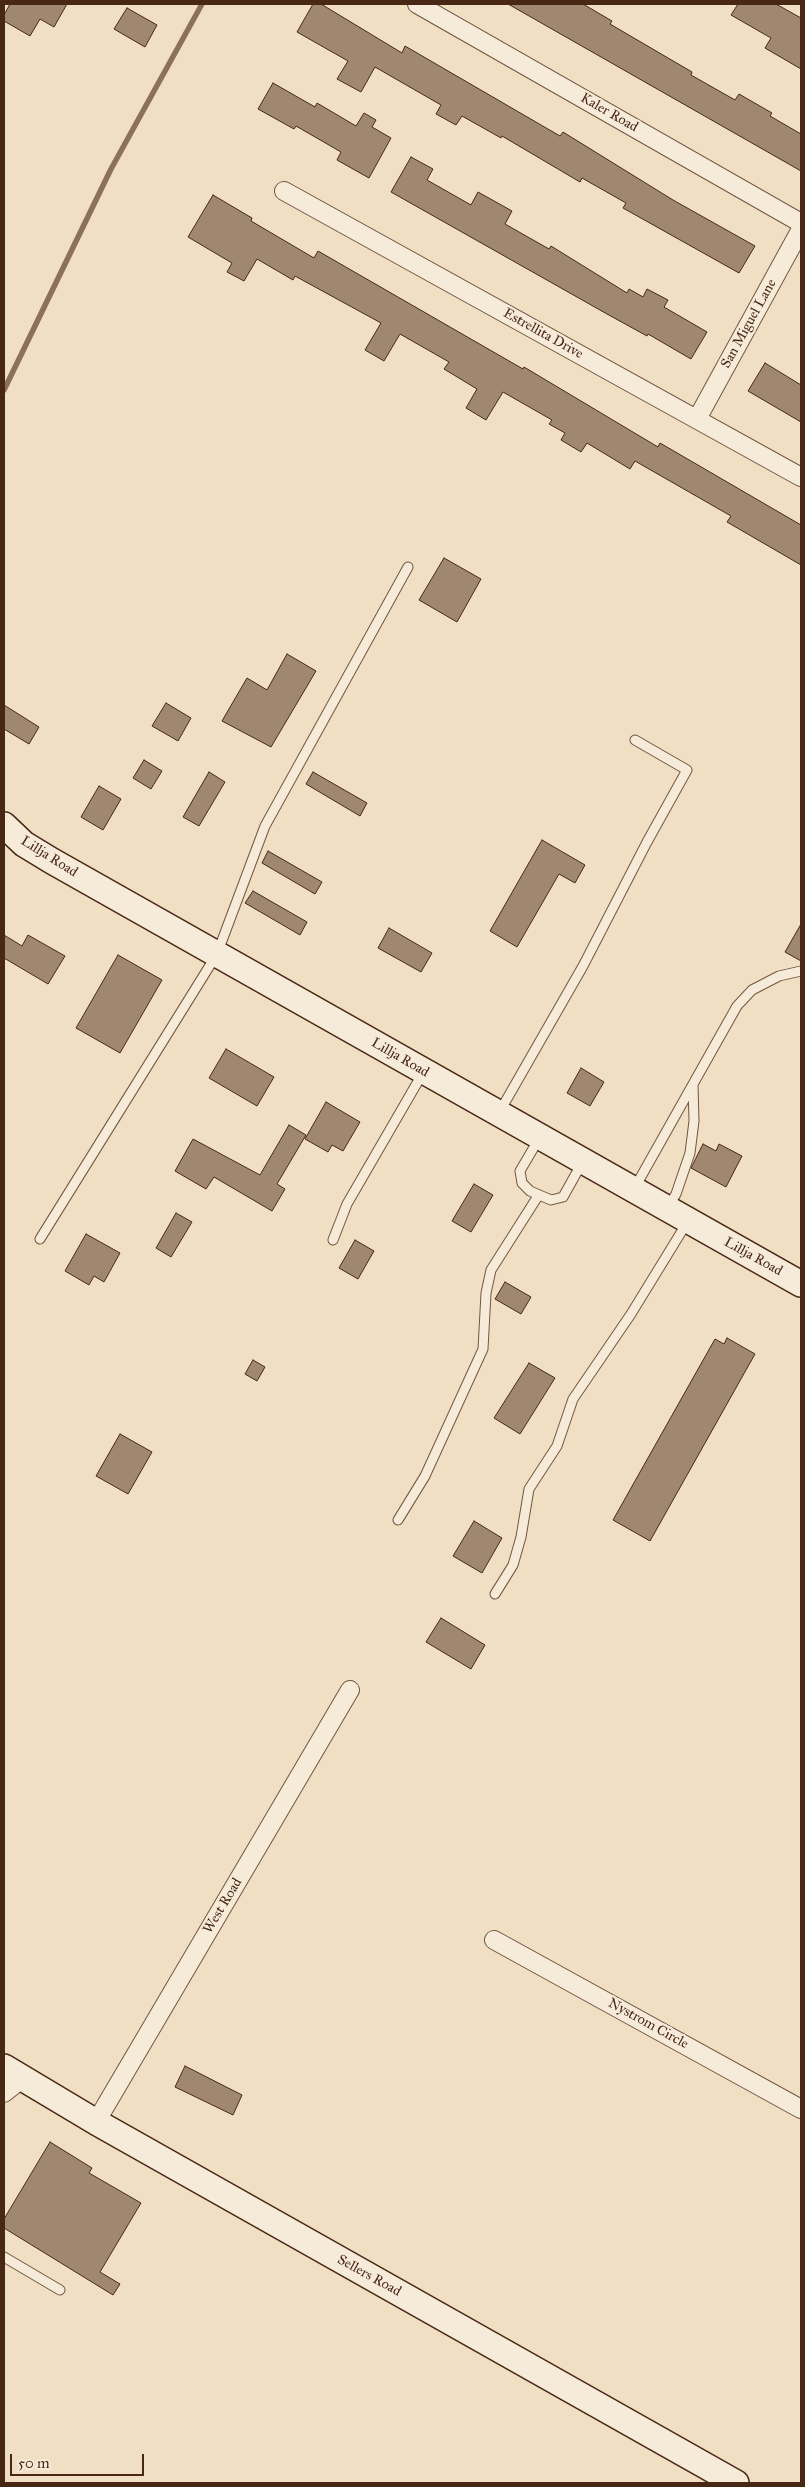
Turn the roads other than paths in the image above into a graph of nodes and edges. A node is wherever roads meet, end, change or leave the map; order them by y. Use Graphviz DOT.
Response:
graph roads {
  1 [pos="417,4"];
  2 [pos="284,191"];
  3 [pos="801,223"];
  4 [pos="801,229"];
  5 [pos="697,419"];
  6 [pos="801,477"];
  7 [pos="408,566"];
  8 [pos="635,740"];
  9 [pos="4,825"];
  10 [pos="217,954"];
  11 [pos="801,971"];
  12 [pos="424,1071"];
  13 [pos="693,1085"];
  14 [pos="499,1114"];
  15 [pos="540,1137"];
  16 [pos="583,1161"];
  17 [pos="634,1190"];
  18 [pos="538,1196"];
  19 [pos="678,1215"];
  20 [pos="40,1239"];
  21 [pos="333,1240"];
  22 [pos="801,1284"];
  23 [pos="398,1520"];
  24 [pos="496,1594"];
  25 [pos="350,1690"];
  26 [pos="494,1940"];
  27 [pos="13,2072"];
  28 [pos="4,2093"];
  29 [pos="801,2109"];
  30 [pos="96,2122"];
  31 [pos="4,2256"];
  32 [pos="60,2290"];
  33 [pos="736,2483"];
  1 -- 3 [label="street, Kaler Road"];
  2 -- 5 [label="street, Estrellita Drive"];
  4 -- 5 [label="street, San Miguel Lane"];
  5 -- 6 [label="street, Estrellita Drive"];
  7 -- 10 [label="lane"];
  8 -- 14 [label="lane"];
  9 -- 10 [label="street, Lillja Road"];
  10 -- 12 [label="street, Lillja Road"];
  10 -- 20 [label="lane"];
  11 -- 13 [label="lane"];
  12 -- 14 [label="street, Lillja Road"];
  12 -- 21 [label="lane"];
  13 -- 17 [label="lane"];
  13 -- 19 [label="lane"];
  14 -- 15 [label="street, Lillja Road"];
  15 -- 16 [label="street, Lillja Road"];
  15 -- 18 [label="lane"];
  16 -- 17 [label="street, Lillja Road"];
  16 -- 18 [label="lane"];
  17 -- 19 [label="street, Lillja Road"];
  18 -- 23 [label="lane"];
  19 -- 22 [label="street, Lillja Road"];
  19 -- 24 [label="lane"];
  25 -- 30 [label="street, West Road"];
  26 -- 29 [label="street, Nystrom Circle"];
  27 -- 28 [label="street"];
  27 -- 30 [label="street, Sellers Road"];
  30 -- 33 [label="street, Sellers Road"];
  31 -- 32 [label="lane"];
}
